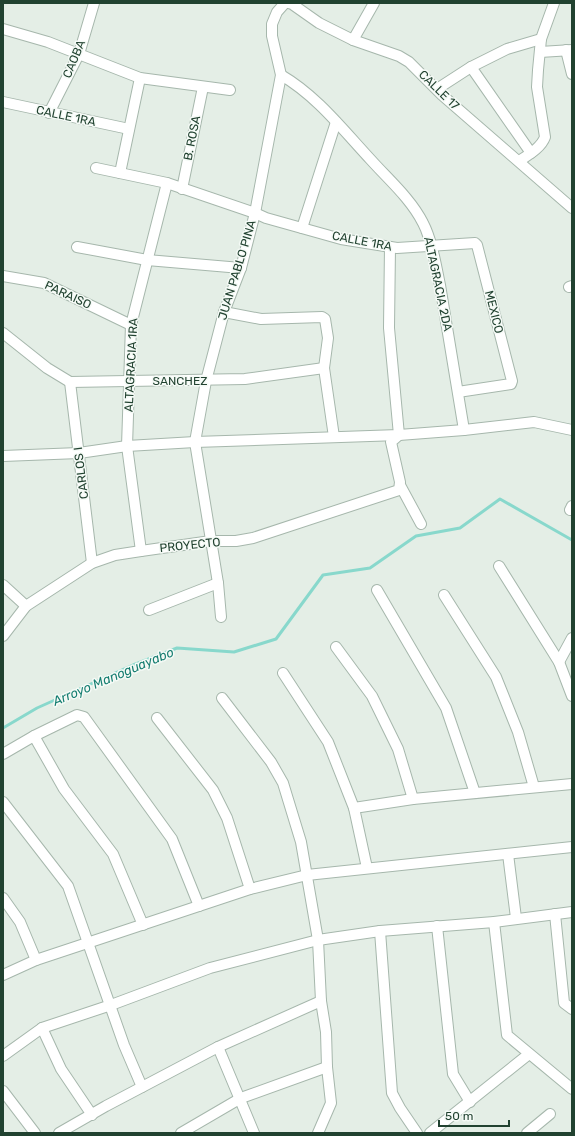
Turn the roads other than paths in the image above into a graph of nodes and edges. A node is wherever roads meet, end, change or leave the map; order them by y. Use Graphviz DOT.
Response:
graph roads {
  1 [pos="94,3"];
  2 [pos="289,3"];
  3 [pos="374,3"];
  4 [pos="554,3"];
  5 [pos="3,29"];
  6 [pos="541,39"];
  7 [pos="353,40"];
  8 [pos="569,50"];
  9 [pos="540,52"];
  10 [pos="79,54"];
  11 [pos="471,67"];
  12 [pos="572,74"];
  13 [pos="281,75"];
  14 [pos="140,78"];
  15 [pos="203,87"];
  16 [pos="437,89"];
  17 [pos="230,90"];
  18 [pos="3,102"];
  19 [pos="50,113"];
  20 [pos="336,122"];
  21 [pos="129,129"];
  22 [pos="531,153"];
  23 [pos="519,161"];
  24 [pos="96,168"];
  25 [pos="120,173"];
  26 [pos="167,183"];
  27 [pos="182,188"];
  28 [pos="572,208"];
  29 [pos="255,213"];
  30 [pos="302,228"];
  31 [pos="472,242"];
  32 [pos="430,246"];
  33 [pos="77,247"];
  34 [pos="390,247"];
  35 [pos="147,260"];
  36 [pos="241,268"];
  37 [pos="3,276"];
  38 [pos="224,312"];
  39 [pos="131,325"];
  40 [pos="3,333"];
  41 [pos="324,368"];
  42 [pos="128,381"];
  43 [pos="206,381"];
  44 [pos="70,382"];
  45 [pos="458,392"];
  46 [pos="464,430"];
  47 [pos="572,430"];
  48 [pos="398,435"];
  49 [pos="334,437"];
  50 [pos="195,442"];
  51 [pos="127,446"];
  52 [pos="79,453"];
  53 [pos="3,456"];
  54 [pos="400,487"];
  55 [pos="421,524"];
  56 [pos="211,541"];
  57 [pos="141,551"];
  58 [pos="92,563"];
  59 [pos="499,566"];
  60 [pos="218,583"];
  61 [pos="3,585"];
  62 [pos="377,590"];
  63 [pos="444,595"];
  64 [pos="26,606"];
  65 [pos="149,610"];
  66 [pos="221,617"];
  67 [pos="3,636"];
  68 [pos="572,638"];
  69 [pos="336,647"];
  70 [pos="559,662"];
  71 [pos="283,673"];
  72 [pos="572,696"];
  73 [pos="222,698"];
  74 [pos="157,718"];
  75 [pos="34,736"];
  76 [pos="3,754"];
  77 [pos="572,784"];
  78 [pos="534,787"];
  79 [pos="475,793"];
  80 [pos="413,799"];
  81 [pos="3,802"];
  82 [pos="354,808"];
  83 [pos="572,847"];
  84 [pos="508,854"];
  85 [pos="367,868"];
  86 [pos="307,875"];
  87 [pos="250,889"];
  88 [pos="3,898"];
  89 [pos="199,906"];
  90 [pos="572,912"];
  91 [pos="554,914"];
  92 [pos="516,918"];
  93 [pos="494,922"];
  94 [pos="143,926"];
  95 [pos="437,926"];
  96 [pos="380,931"];
  97 [pos="318,940"];
  98 [pos="88,944"];
  99 [pos="36,960"];
  100 [pos="3,975"];
  101 [pos="321,1001"];
  102 [pos="111,1005"];
  103 [pos="572,1010"];
  104 [pos="42,1028"];
  105 [pos="218,1047"];
  106 [pos="529,1054"];
  107 [pos="3,1056"];
  108 [pos="327,1067"];
  109 [pos="142,1087"];
  110 [pos="572,1088"];
  111 [pos="3,1091"];
  112 [pos="241,1098"];
  113 [pos="470,1102"];
  114 [pos="550,1114"];
  115 [pos="92,1115"];
  116 [pos="35,1133"];
  117 [pos="59,1133"];
  118 [pos="181,1133"];
  119 [pos="254,1133"];
  120 [pos="318,1133"];
  121 [pos="417,1133"];
  122 [pos="430,1133"];
  123 [pos="527,1133"];
  1 -- 10 [label="street, CAOBA"];
  2 -- 7 [label="street, CALLE 17"];
  2 -- 13 [label="street, JUAN PABLO PINA"];
  3 -- 7 [label="street"];
  4 -- 6 [label="street"];
  5 -- 10 [label="street"];
  6 -- 9 [label="street"];
  6 -- 11 [label="street"];
  7 -- 16 [label="street, CALLE 17"];
  8 -- 9 [label="street"];
  8 -- 12 [label="street"];
  9 -- 22 [label="street"];
  10 -- 14 [label="street"];
  10 -- 19 [label="street, CAOBA"];
  11 -- 16 [label="street"];
  11 -- 22 [label="street"];
  13 -- 20 [label="street, ALTAGRACIA 2DA"];
  13 -- 29 [label="street, JUAN PABLO PINA"];
  14 -- 15 [label="street"];
  14 -- 21 [label="street"];
  15 -- 17 [label="street"];
  15 -- 27 [label="street, B. ROSA"];
  16 -- 23 [label="street, CALLE 17"];
  18 -- 19 [label="street, CALLE 1RA"];
  19 -- 21 [label="street, CALLE 1RA"];
  20 -- 30 [label="street"];
  20 -- 32 [label="street, ALTAGRACIA 2DA"];
  21 -- 25 [label="street"];
  22 -- 23 [label="street"];
  23 -- 28 [label="street, CALLE 17"];
  24 -- 25 [label="street, CALLE 1RA"];
  25 -- 26 [label="street, CALLE 1RA"];
  26 -- 27 [label="street, CALLE 1RA"];
  26 -- 35 [label="street, ALTAGRACIA 1RA"];
  27 -- 29 [label="street, CALLE 1RA"];
  29 -- 30 [label="street, CALLE 1RA"];
  29 -- 36 [label="street, JUAN PABLO PINA"];
  30 -- 34 [label="street, CALLE 1RA"];
  31 -- 32 [label="street, CALLE 1RA"];
  31 -- 45 [label="street, MEXICO"];
  32 -- 34 [label="street, CALLE 1RA"];
  32 -- 45 [label="street, ALTAGRACIA 2DA"];
  33 -- 35 [label="street"];
  34 -- 48 [label="street"];
  35 -- 36 [label="street"];
  35 -- 39 [label="street, ALTAGRACIA 1RA"];
  36 -- 38 [label="street, JUAN PABLO PINA"];
  37 -- 39 [label="street, PARAISO"];
  38 -- 41 [label="street"];
  38 -- 43 [label="street, JUAN PABLO PINA"];
  39 -- 42 [label="street, ALTAGRACIA 1RA"];
  40 -- 44 [label="street"];
  41 -- 43 [label="street, SANCHEZ"];
  41 -- 49 [label="street"];
  42 -- 43 [label="street, SANCHEZ"];
  42 -- 44 [label="street, SANCHEZ"];
  42 -- 51 [label="street, ALTAGRACIA 1RA"];
  43 -- 50 [label="street, JUAN PABLO PINA"];
  44 -- 52 [label="street, CARLOS I"];
  45 -- 46 [label="street, ALTAGRACIA 2DA"];
  46 -- 47 [label="street"];
  46 -- 48 [label="street"];
  48 -- 49 [label="street"];
  48 -- 54 [label="street"];
  49 -- 50 [label="street"];
  50 -- 51 [label="street"];
  50 -- 56 [label="street, JUAN PABLO PINA"];
  51 -- 52 [label="street"];
  51 -- 57 [label="street, ALTAGRACIA 1RA"];
  52 -- 53 [label="street"];
  52 -- 58 [label="street, CARLOS I"];
  54 -- 55 [label="street"];
  54 -- 56 [label="street, PROYECTO"];
  56 -- 57 [label="street, PROYECTO"];
  56 -- 60 [label="street, JUAN PABLO PINA"];
  57 -- 58 [label="street, PROYECTO"];
  58 -- 64 [label="street, PROYECTO"];
  59 -- 70 [label="street"];
  60 -- 65 [label="street"];
  60 -- 66 [label="street, JUAN PABLO PINA"];
  61 -- 64 [label="street"];
  62 -- 79 [label="street"];
  63 -- 78 [label="street"];
  64 -- 67 [label="street, PROYECTO"];
  68 -- 70 [label="street"];
  69 -- 80 [label="street"];
  70 -- 72 [label="street"];
  71 -- 82 [label="street"];
  73 -- 86 [label="street"];
  74 -- 87 [label="street"];
  75 -- 76 [label="street"];
  75 -- 89 [label="street"];
  75 -- 94 [label="street"];
  77 -- 78 [label="street"];
  78 -- 79 [label="street"];
  79 -- 80 [label="street"];
  80 -- 82 [label="street"];
  81 -- 98 [label="street"];
  82 -- 85 [label="street"];
  83 -- 84 [label="street"];
  84 -- 85 [label="street"];
  84 -- 92 [label="street"];
  85 -- 86 [label="street"];
  86 -- 87 [label="street"];
  86 -- 97 [label="street"];
  87 -- 89 [label="street"];
  88 -- 99 [label="street"];
  89 -- 94 [label="street"];
  90 -- 91 [label="street"];
  91 -- 92 [label="street"];
  91 -- 103 [label="street"];
  92 -- 93 [label="street"];
  93 -- 95 [label="street"];
  93 -- 106 [label="street"];
  94 -- 98 [label="street"];
  95 -- 96 [label="street"];
  95 -- 113 [label="street"];
  96 -- 97 [label="street"];
  96 -- 121 [label="street"];
  97 -- 101 [label="street"];
  97 -- 102 [label="street"];
  98 -- 99 [label="street"];
  98 -- 102 [label="street"];
  99 -- 100 [label="street"];
  101 -- 105 [label="street"];
  101 -- 108 [label="street"];
  102 -- 104 [label="street"];
  102 -- 109 [label="street"];
  104 -- 107 [label="street"];
  104 -- 115 [label="street"];
  105 -- 109 [label="street"];
  105 -- 112 [label="street"];
  106 -- 110 [label="street"];
  106 -- 113 [label="street"];
  108 -- 112 [label="street"];
  108 -- 120 [label="street"];
  109 -- 115 [label="street"];
  111 -- 116 [label="street"];
  112 -- 118 [label="street"];
  112 -- 119 [label="street"];
  113 -- 122 [label="street"];
  114 -- 123 [label="street"];
  115 -- 117 [label="street"];
}
